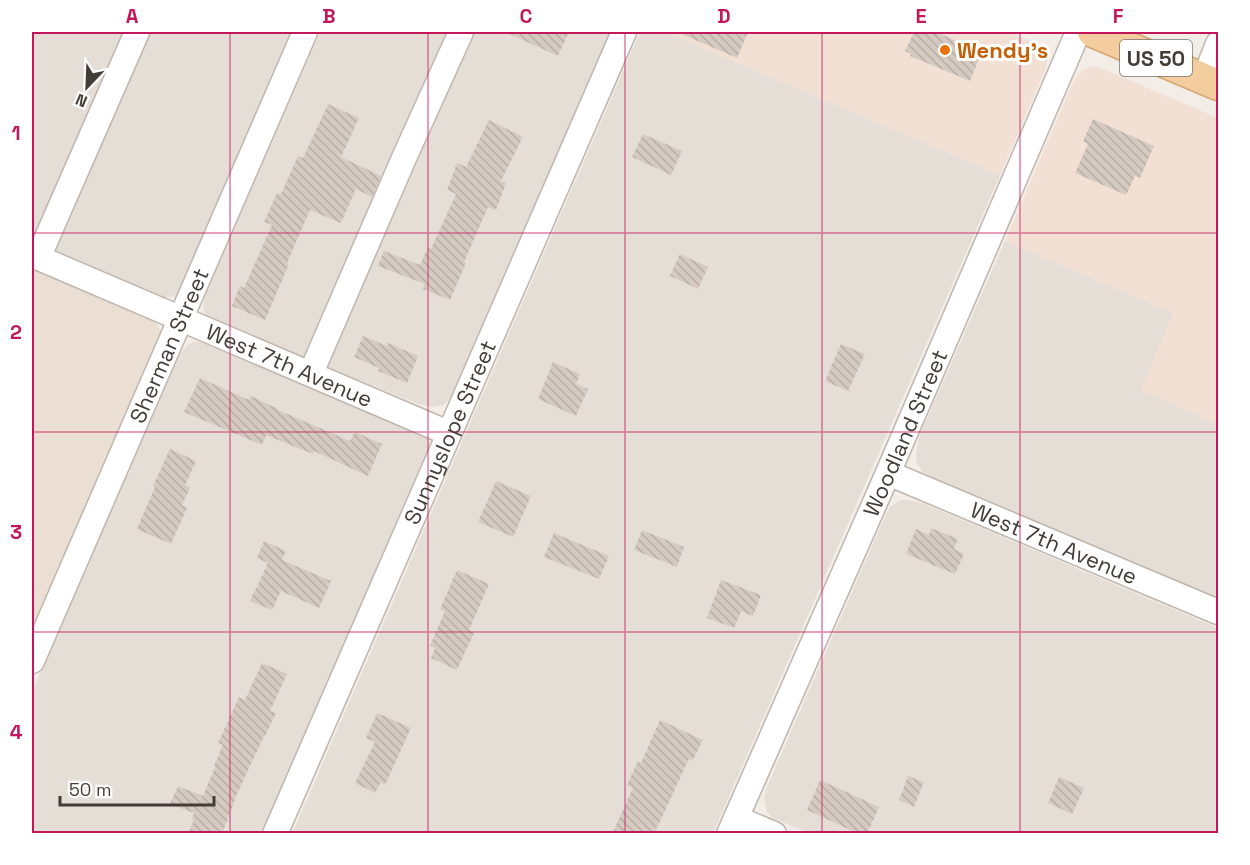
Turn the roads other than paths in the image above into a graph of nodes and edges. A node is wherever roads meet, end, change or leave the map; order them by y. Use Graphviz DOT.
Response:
graph roads {
  1 [pos="137,32"];
  2 [pos="305,32"];
  3 [pos="461,32"];
  4 [pos="624,32"];
  5 [pos="1078,32"];
  6 [pos="1093,32"];
  7 [pos="1218,44"];
  8 [pos="1211,82"];
  9 [pos="35,256"];
  10 [pos="181,318"];
  11 [pos="311,373"];
  12 [pos="448,433"];
  13 [pos="888,473"];
  14 [pos="1218,612"];
  15 [pos="32,661"];
  16 [pos="733,826"];
  17 [pos="275,834"];
  18 [pos="774,834"];
  1 -- 9 [label="street"];
  2 -- 10 [label="street, Sherman Street"];
  3 -- 11 [label="street"];
  4 -- 12 [label="street, Sunnyslope Street"];
  5 -- 13 [label="street, Woodland Street"];
  6 -- 8 [label="main road, US 50"];
  7 -- 8 [label="street"];
  9 -- 10 [label="street, West 7th Avenue"];
  10 -- 11 [label="street, West 7th Avenue"];
  10 -- 15 [label="street, Sherman Street"];
  11 -- 12 [label="street, West 7th Avenue"];
  12 -- 17 [label="street, Sunnyslope Street"];
  13 -- 14 [label="street, West 7th Avenue"];
  13 -- 16 [label="street, Woodland Street"];
  16 -- 18 [label="street"];
}
